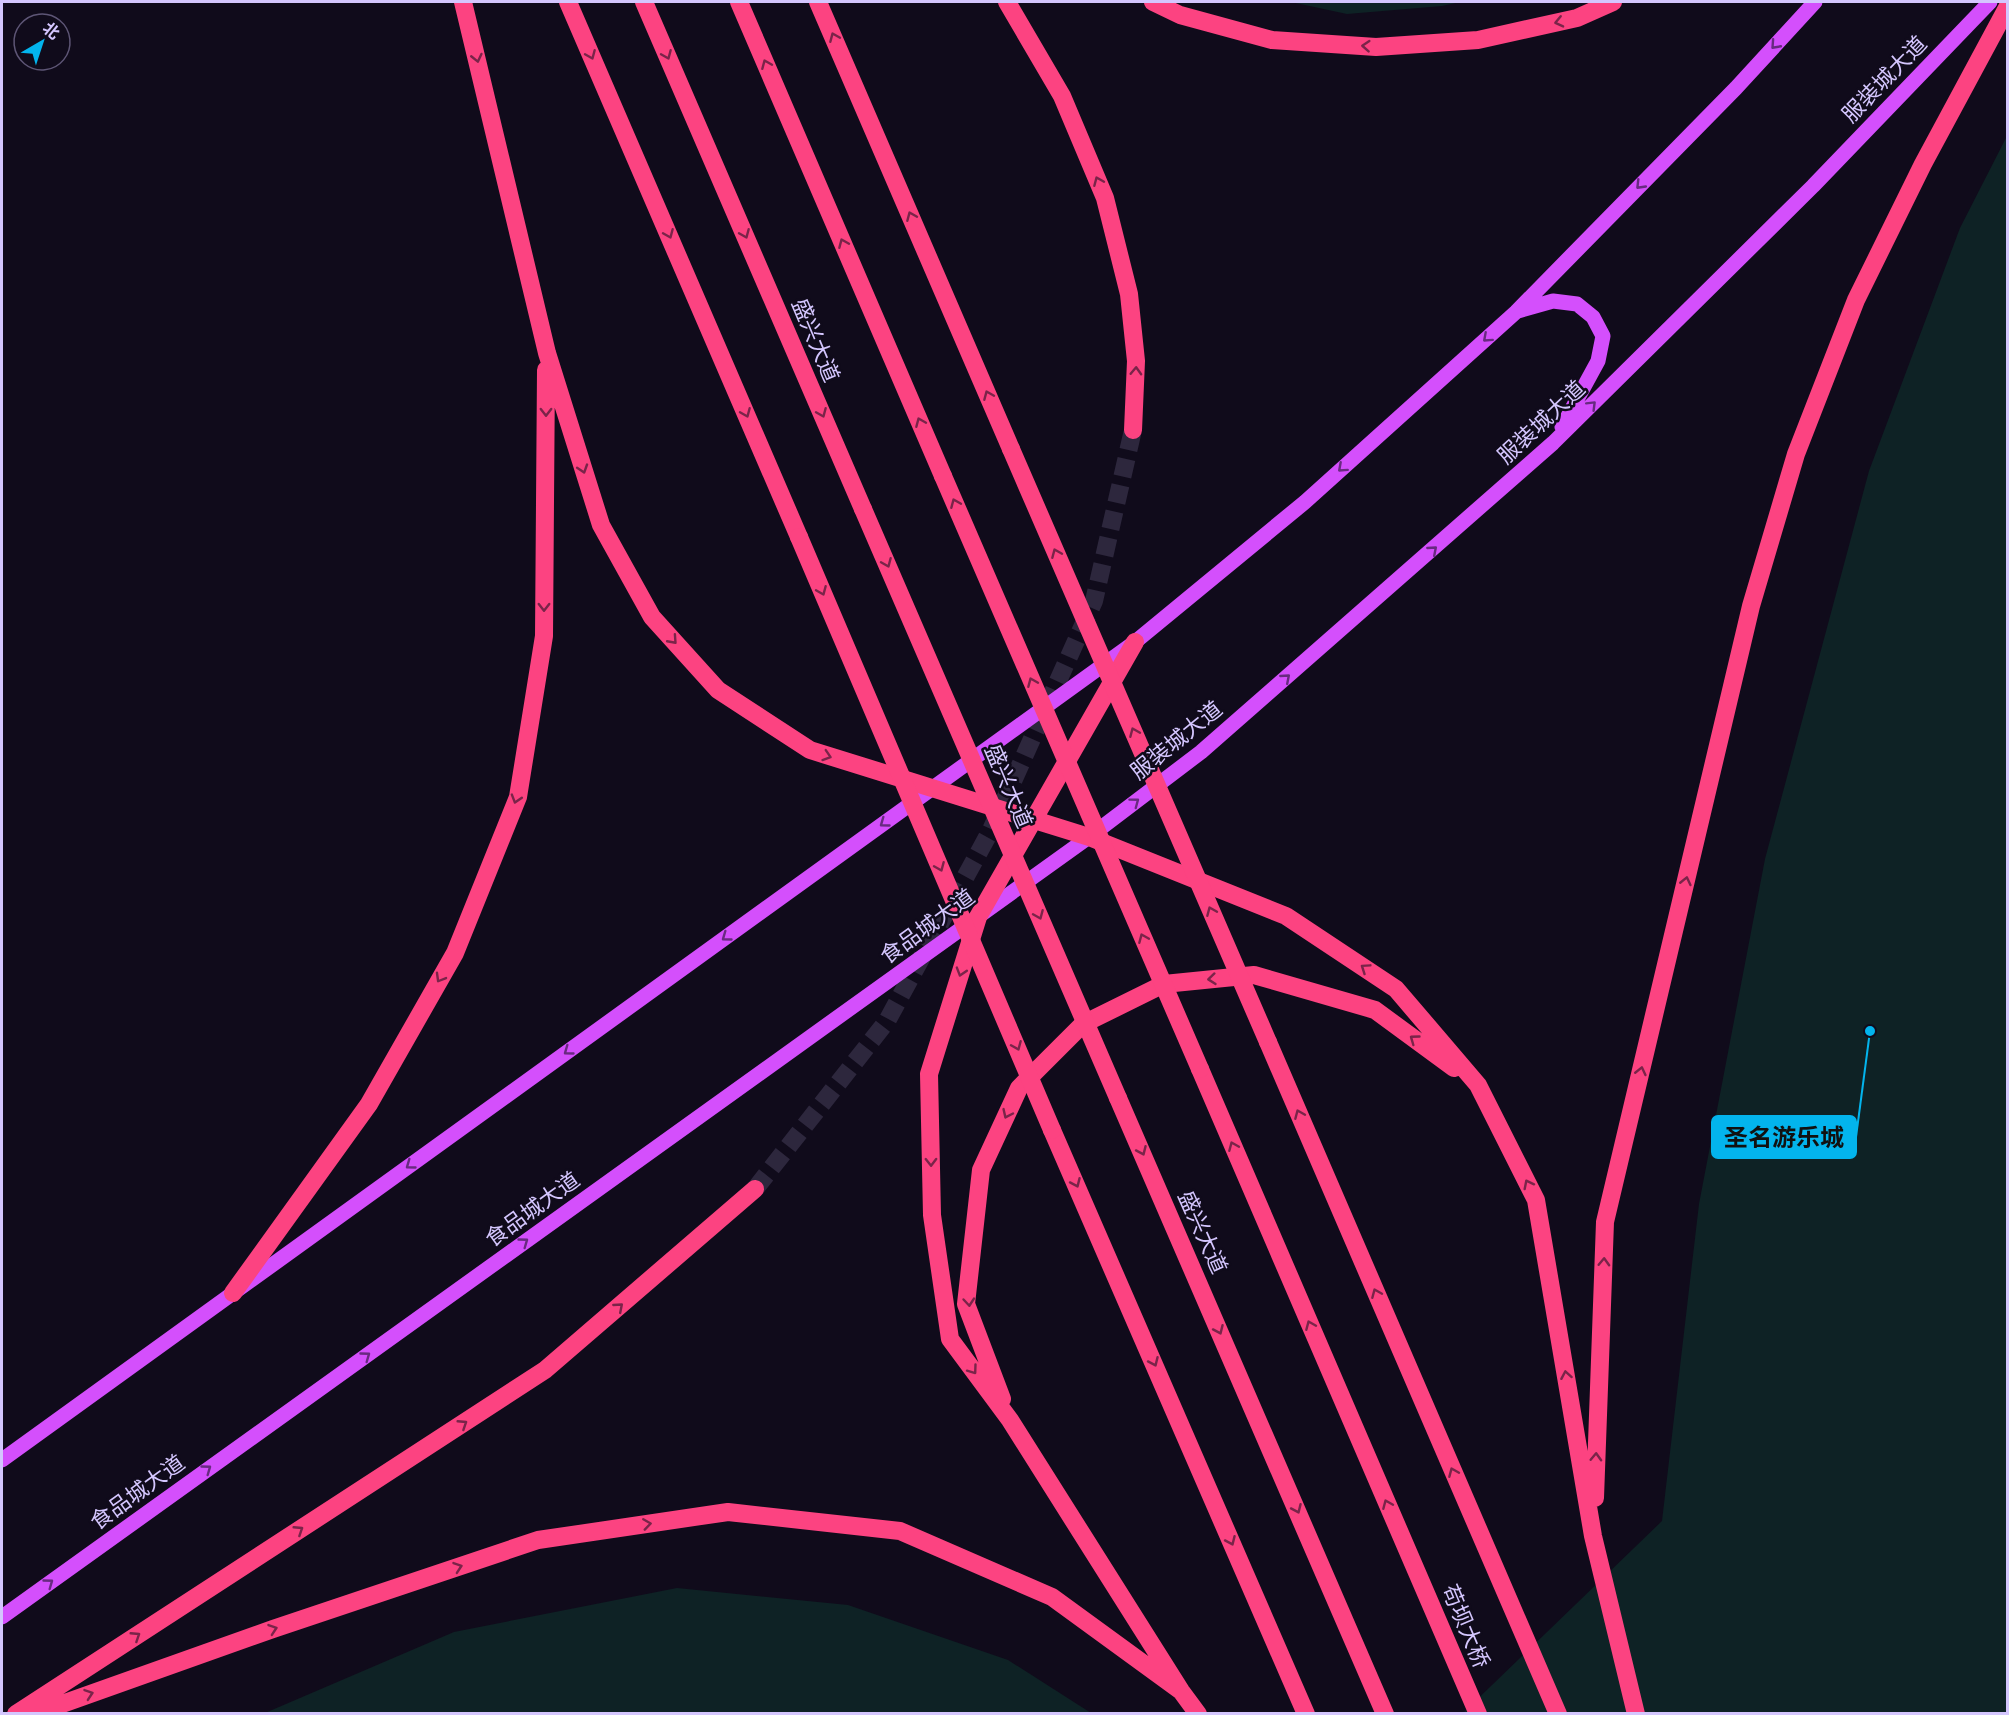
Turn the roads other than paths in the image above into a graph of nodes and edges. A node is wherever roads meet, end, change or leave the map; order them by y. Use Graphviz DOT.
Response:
graph roads {
  1 [pos="463,2"];
  2 [pos="568,2"];
  3 [pos="644,2"];
  4 [pos="739,2"];
  5 [pos="818,2"];
  6 [pos="1007,2"];
  7 [pos="1153,2"];
  8 [pos="1613,2"];
  9 [pos="1815,2"];
  10 [pos="1990,2"];
  11 [pos="2007,6"];
  12 [pos="1516,312"];
  13 [pos="547,353"];
  14 [pos="1133,430"];
  15 [pos="1553,443"];
  16 [pos="1135,642"];
  17 [pos="932,789"];
  18 [pos="1033,820"];
  19 [pos="1089,837"];
  20 [pos="978,916"];
  21 [pos="1478,1085"];
  22 [pos="755,1189"];
  23 [pos="233,1293"];
  24 [pos="1010,1420"];
  25 [pos="2,1460"];
  26 [pos="1593,1536"];
  27 [pos="2,1617"];
  28 [pos="1181,1691"];
  29 [pos="16,1713"];
  30 [pos="34,1713"];
  31 [pos="1198,1713"];
  32 [pos="1306,1713"];
  33 [pos="1386,1713"];
  34 [pos="1478,1713"];
  35 [pos="1558,1713"];
  36 [pos="1636,1713"];
  1 -- 13 [label="highway, one-way"];
  2 -- 32 [label="highway, one-way, bridge"];
  3 -- 33 [label="highway, 盛兴大道, one-way, bridge"];
  34 -- 4 [label="highway, 苟坝大桥, one-way, bridge"];
  35 -- 5 [label="highway, one-way, bridge"];
  14 -- 6 [label="highway, one-way"];
  8 -- 7 [label="highway, one-way"];
  9 -- 12 [label="main road, one-way"];
  15 -- 10 [label="main road, 服装城大道, one-way"];
  26 -- 11 [label="highway, one-way"];
  12 -- 15 [label="main road"];
  12 -- 16 [label="main road, one-way"];
  13 -- 17 [label="highway, one-way"];
  13 -- 23 [label="highway, one-way"];
  19 -- 15 [label="main road, 服装城大道, one-way"];
  16 -- 17 [label="main road"];
  16 -- 18 [label="highway"];
  17 -- 18 [label="highway"];
  17 -- 23 [label="main road, one-way"];
  18 -- 19 [label="highway"];
  18 -- 20 [label="highway"];
  19 -- 20 [label="main road, 食品城大道"];
  21 -- 19 [label="highway, one-way"];
  20 -- 24 [label="highway, one-way"];
  27 -- 20 [label="main road, 食品城大道, one-way"];
  21 -- 24 [label="highway, one-way"];
  26 -- 21 [label="highway, one-way"];
  29 -- 22 [label="highway, one-way"];
  23 -- 25 [label="main road"];
  24 -- 28 [label="highway"];
  26 -- 36 [label="highway"];
  30 -- 28 [label="highway, one-way"];
  28 -- 31 [label="highway"];
}
